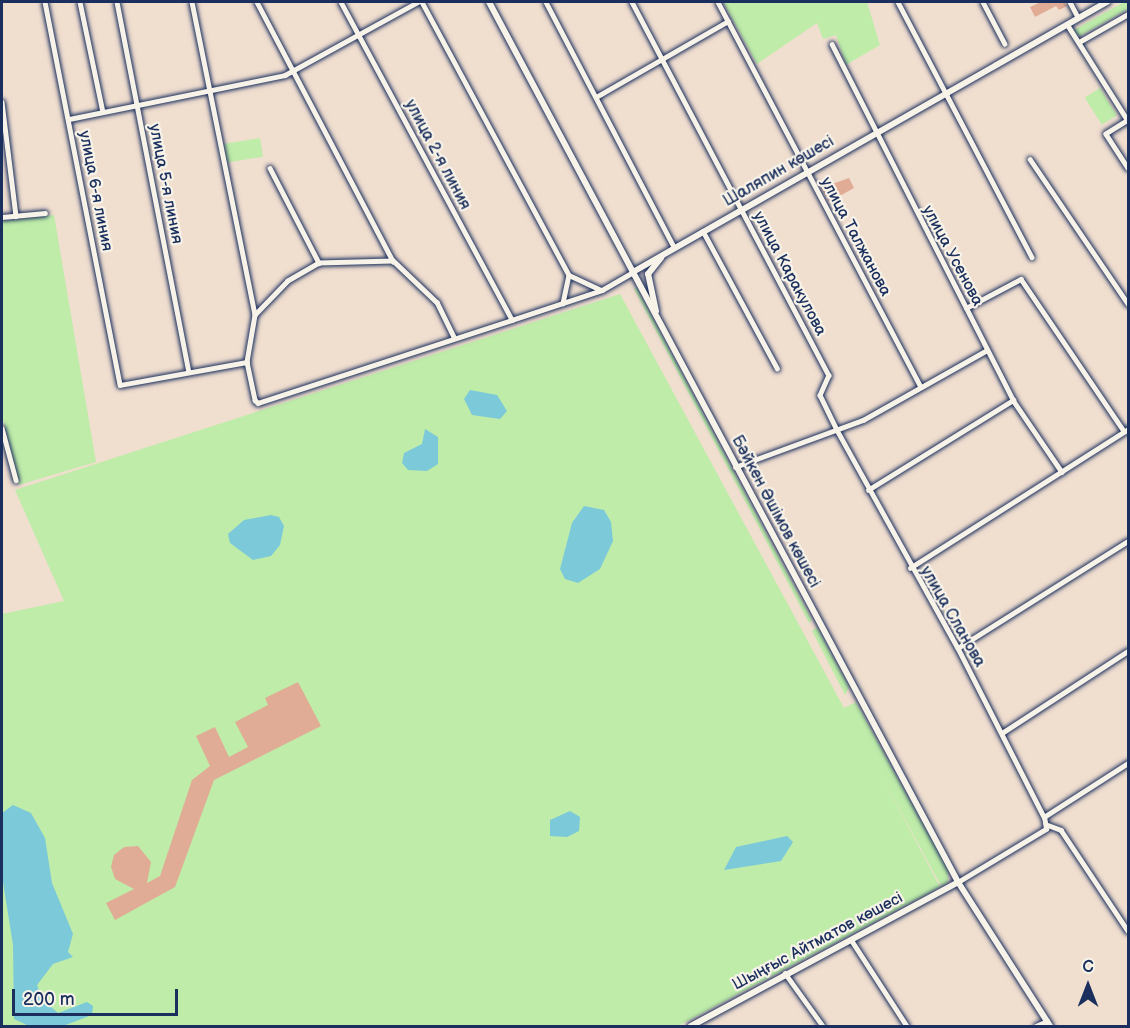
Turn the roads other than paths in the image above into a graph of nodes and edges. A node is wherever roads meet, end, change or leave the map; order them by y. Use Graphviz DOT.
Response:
graph roads {
  1 [pos="45,2"];
  2 [pos="80,2"];
  3 [pos="117,2"];
  4 [pos="192,2"];
  5 [pos="257,2"];
  6 [pos="341,2"];
  7 [pos="420,2"];
  8 [pos="489,2"];
  9 [pos="546,2"];
  10 [pos="632,2"];
  11 [pos="718,2"];
  12 [pos="898,2"];
  13 [pos="983,2"];
  14 [pos="1070,2"];
  15 [pos="1107,2"];
  16 [pos="1128,14"];
  17 [pos="1078,17"];
  18 [pos="728,21"];
  19 [pos="1067,24"];
  20 [pos="359,35"];
  21 [pos="1079,42"];
  22 [pos="832,44"];
  23 [pos="1005,44"];
  24 [pos="662,59"];
  25 [pos="293,71"];
  26 [pos="209,90"];
  27 [pos="945,94"];
  28 [pos="596,97"];
  29 [pos="2,102"];
  30 [pos="137,105"];
  31 [pos="103,112"];
  32 [pos="69,119"];
  33 [pos="1128,121"];
  34 [pos="874,132"];
  35 [pos="1030,159"];
  36 [pos="270,168"];
  37 [pos="1128,168"];
  38 [pos="807,172"];
  39 [pos="740,210"];
  40 [pos="45,213"];
  41 [pos="16,216"];
  42 [pos="2,218"];
  43 [pos="703,231"];
  44 [pos="674,247"];
  45 [pos="1032,258"];
  46 [pos="393,261"];
  47 [pos="319,263"];
  48 [pos="633,272"];
  49 [pos="568,275"];
  50 [pos="602,290"];
  51 [pos="563,303"];
  52 [pos="1128,304"];
  53 [pos="966,308"];
  54 [pos="255,315"];
  55 [pos="512,320"];
  56 [pos="658,320"];
  57 [pos="454,338"];
  58 [pos="987,350"];
  59 [pos="247,362"];
  60 [pos="777,368"];
  61 [pos="189,371"];
  62 [pos="921,387"];
  63 [pos="1013,400"];
  64 [pos="2,428"];
  65 [pos="837,430"];
  66 [pos="1126,430"];
  67 [pos="735,467"];
  68 [pos="1062,472"];
  69 [pos="16,480"];
  70 [pos="868,490"];
  71 [pos="1128,541"];
  72 [pos="910,568"];
  73 [pos="958,648"];
  74 [pos="1128,651"];
  75 [pos="1002,733"];
  76 [pos="1128,764"];
  77 [pos="1044,817"];
  78 [pos="1048,825"];
  79 [pos="958,882"];
  80 [pos="1128,931"];
  81 [pos="852,940"];
  82 [pos="785,973"];
  83 [pos="1048,1024"];
  84 [pos="691,1026"];
  85 [pos="824,1026"];
  86 [pos="907,1026"];
  87 [pos="1036,1026"];
  1 -- 32 [label="street, улица 6-я линия"];
  2 -- 31 [label="street"];
  3 -- 30 [label="street, улица 5-я линия"];
  4 -- 26 [label="street"];
  5 -- 25 [label="street"];
  6 -- 20 [label="street, улица 2-я линия"];
  7 -- 20 [label="street"];
  7 -- 49 [label="street"];
  8 -- 48 [label="main road, Бәйкен Әшімов көшесі"];
  9 -- 28 [label="street"];
  10 -- 24 [label="street, улица Каракулова"];
  11 -- 18 [label="street, улица Талжанова"];
  12 -- 27 [label="street"];
  13 -- 23 [label="street"];
  14 -- 17 [label="street"];
  15 -- 17 [label="main road, Шаляпин көшесі"];
  16 -- 21 [label="street"];
  17 -- 19 [label="main road, Шаляпин көшесі"];
  18 -- 24 [label="street"];
  18 -- 38 [label="street, улица Талжанова"];
  19 -- 21 [label="street"];
  19 -- 27 [label="main road, Шаляпин көшесі"];
  20 -- 25 [label="street"];
  20 -- 55 [label="street, улица 2-я линия"];
  21 -- 33 [label="street"];
  22 -- 34 [label="street, улица Усенова"];
  24 -- 28 [label="street"];
  24 -- 39 [label="street, улица Каракулова"];
  25 -- 26 [label="street"];
  25 -- 46 [label="street"];
  26 -- 30 [label="street"];
  26 -- 54 [label="street"];
  27 -- 34 [label="main road, Шаляпин көшесі"];
  27 -- 45 [label="street"];
  28 -- 44 [label="street"];
  29 -- 41 [label="street"];
  30 -- 31 [label="street"];
  30 -- 61 [label="street, улица 5-я линия"];
  31 -- 32 [label="street"];
  32 -- 61 [label="street, улица 6-я линия"];
  33 -- 37 [label="street"];
  34 -- 38 [label="main road, Шаляпин көшесі"];
  34 -- 53 [label="street, улица Усенова"];
  35 -- 52 [label="street"];
  36 -- 47 [label="street"];
  38 -- 39 [label="main road, Шаляпин көшесі"];
  38 -- 62 [label="street, улица Талжанова"];
  39 -- 43 [label="main road, Шаляпин көшесі"];
  39 -- 65 [label="street, улица Каракулова"];
  40 -- 41 [label="street"];
  41 -- 42 [label="street"];
  43 -- 44 [label="main road, Шаляпин көшесі"];
  43 -- 60 [label="street"];
  44 -- 48 [label="main road, Шаляпин көшесі"];
  44 -- 56 [label="main road"];
  46 -- 47 [label="street"];
  46 -- 57 [label="street"];
  47 -- 54 [label="street"];
  48 -- 50 [label="street, Шаляпин көшесі"];
  48 -- 56 [label="main road, Бәйкен Әшімов көшесі"];
  49 -- 50 [label="street"];
  49 -- 51 [label="street"];
  50 -- 51 [label="street, Шаляпин көшесі"];
  51 -- 55 [label="street, Шаляпин көшесі"];
  53 -- 58 [label="street, улица Усенова"];
  53 -- 66 [label="street"];
  54 -- 59 [label="street"];
  55 -- 57 [label="street, Шаляпин көшесі"];
  56 -- 67 [label="main road, Бәйкен Әшімов көшесі"];
  57 -- 59 [label="street, Шаляпин көшесі"];
  58 -- 62 [label="street"];
  58 -- 63 [label="street, улица Усенова"];
  59 -- 61 [label="street"];
  62 -- 65 [label="street"];
  63 -- 68 [label="street, улица Усенова"];
  63 -- 70 [label="street"];
  64 -- 69 [label="street"];
  65 -- 67 [label="street"];
  65 -- 70 [label="street, улица Сланова"];
  66 -- 68 [label="street"];
  67 -- 79 [label="main road, Бәйкен Әшімов көшесі"];
  68 -- 72 [label="street"];
  70 -- 72 [label="street, улица Сланова"];
  71 -- 73 [label="street"];
  72 -- 73 [label="street, улица Сланова"];
  73 -- 75 [label="street, улица Сланова"];
  74 -- 75 [label="street"];
  75 -- 77 [label="street, улица Сланова"];
  76 -- 77 [label="street"];
  77 -- 78 [label="street, улица Сланова"];
  78 -- 79 [label="street"];
  78 -- 80 [label="street"];
  79 -- 81 [label="main road, Шыңғыс Айтматов көшесі"];
  79 -- 83 [label="main road, Бәйкен Әшімов көшесі"];
  81 -- 82 [label="main road, Шыңғыс Айтматов көшесі"];
  81 -- 86 [label="street"];
  82 -- 84 [label="main road, Шыңғыс Айтматов көшесі"];
  82 -- 85 [label="street"];
  83 -- 87 [label="street"];
}
